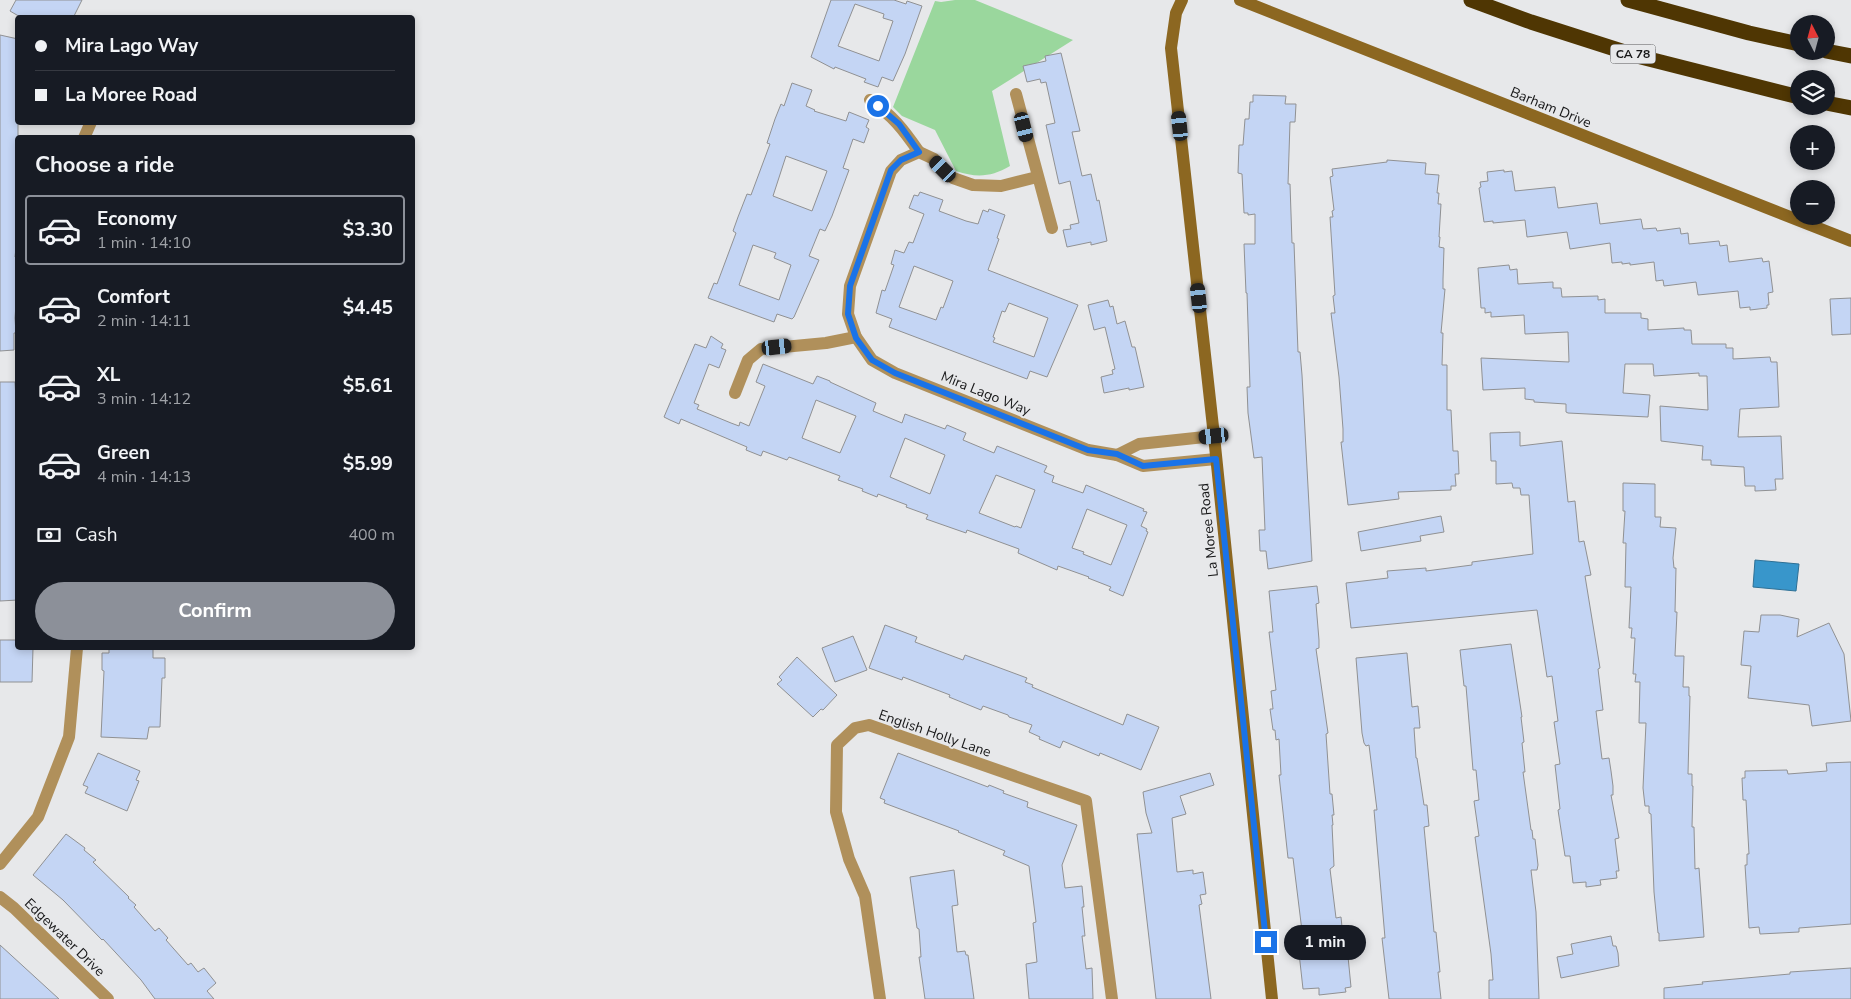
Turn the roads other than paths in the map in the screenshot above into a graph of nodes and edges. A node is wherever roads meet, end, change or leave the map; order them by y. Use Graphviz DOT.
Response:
graph roads {
  1 [pos="1182,0"];
  2 [pos="1240,0"];
  3 [pos="1471,0"];
  4 [pos="1628,0"];
  5 [pos="1790,42"];
  6 [pos="1835,53"];
  7 [pos="1851,56"];
  8 [pos="1016,94"];
  9 [pos="1790,95"];
  10 [pos="870,100"];
  11 [pos="1835,105"];
  12 [pos="1851,108"];
  13 [pos="919,152"];
  14 [pos="1037,177"];
  15 [pos="1052,228"];
  16 [pos="1851,241"];
  17 [pos="856,338"];
  18 [pos="735,393"];
  19 [pos="1214,436"];
  20 [pos="1117,454"];
  21 [pos="1216,459"];
  22 [pos="77,650"];
  23 [pos="0,864"];
  24 [pos="0,897"];
  25 [pos="108,999"];
  26 [pos="880,999"];
  27 [pos="1112,999"];
  28 [pos="1272,999"];
  1 -- 19 [label="street, La Moree Road"];
  2 -- 16 [label="street, Barham Drive"];
  3 -- 9 [label="highway, CA 78"];
  4 -- 5 [label="highway"];
  6 -- 7 [label="highway"];
  8 -- 14 [label="street"];
  10 -- 13 [label="street"];
  11 -- 12 [label="highway"];
  13 -- 14 [label="street"];
  13 -- 17 [label="street, Mira Lago Way"];
  14 -- 15 [label="street"];
  17 -- 18 [label="street"];
  17 -- 20 [label="street, Mira Lago Way"];
  19 -- 20 [label="street"];
  19 -- 21 [label="street, La Moree Road"];
  20 -- 21 [label="street, Mira Lago Way"];
  21 -- 28 [label="street, La Moree Road"];
  22 -- 23 [label="street"];
  24 -- 25 [label="street, Edgewater Drive"];
  26 -- 27 [label="street, English Holly Lane"];
}
